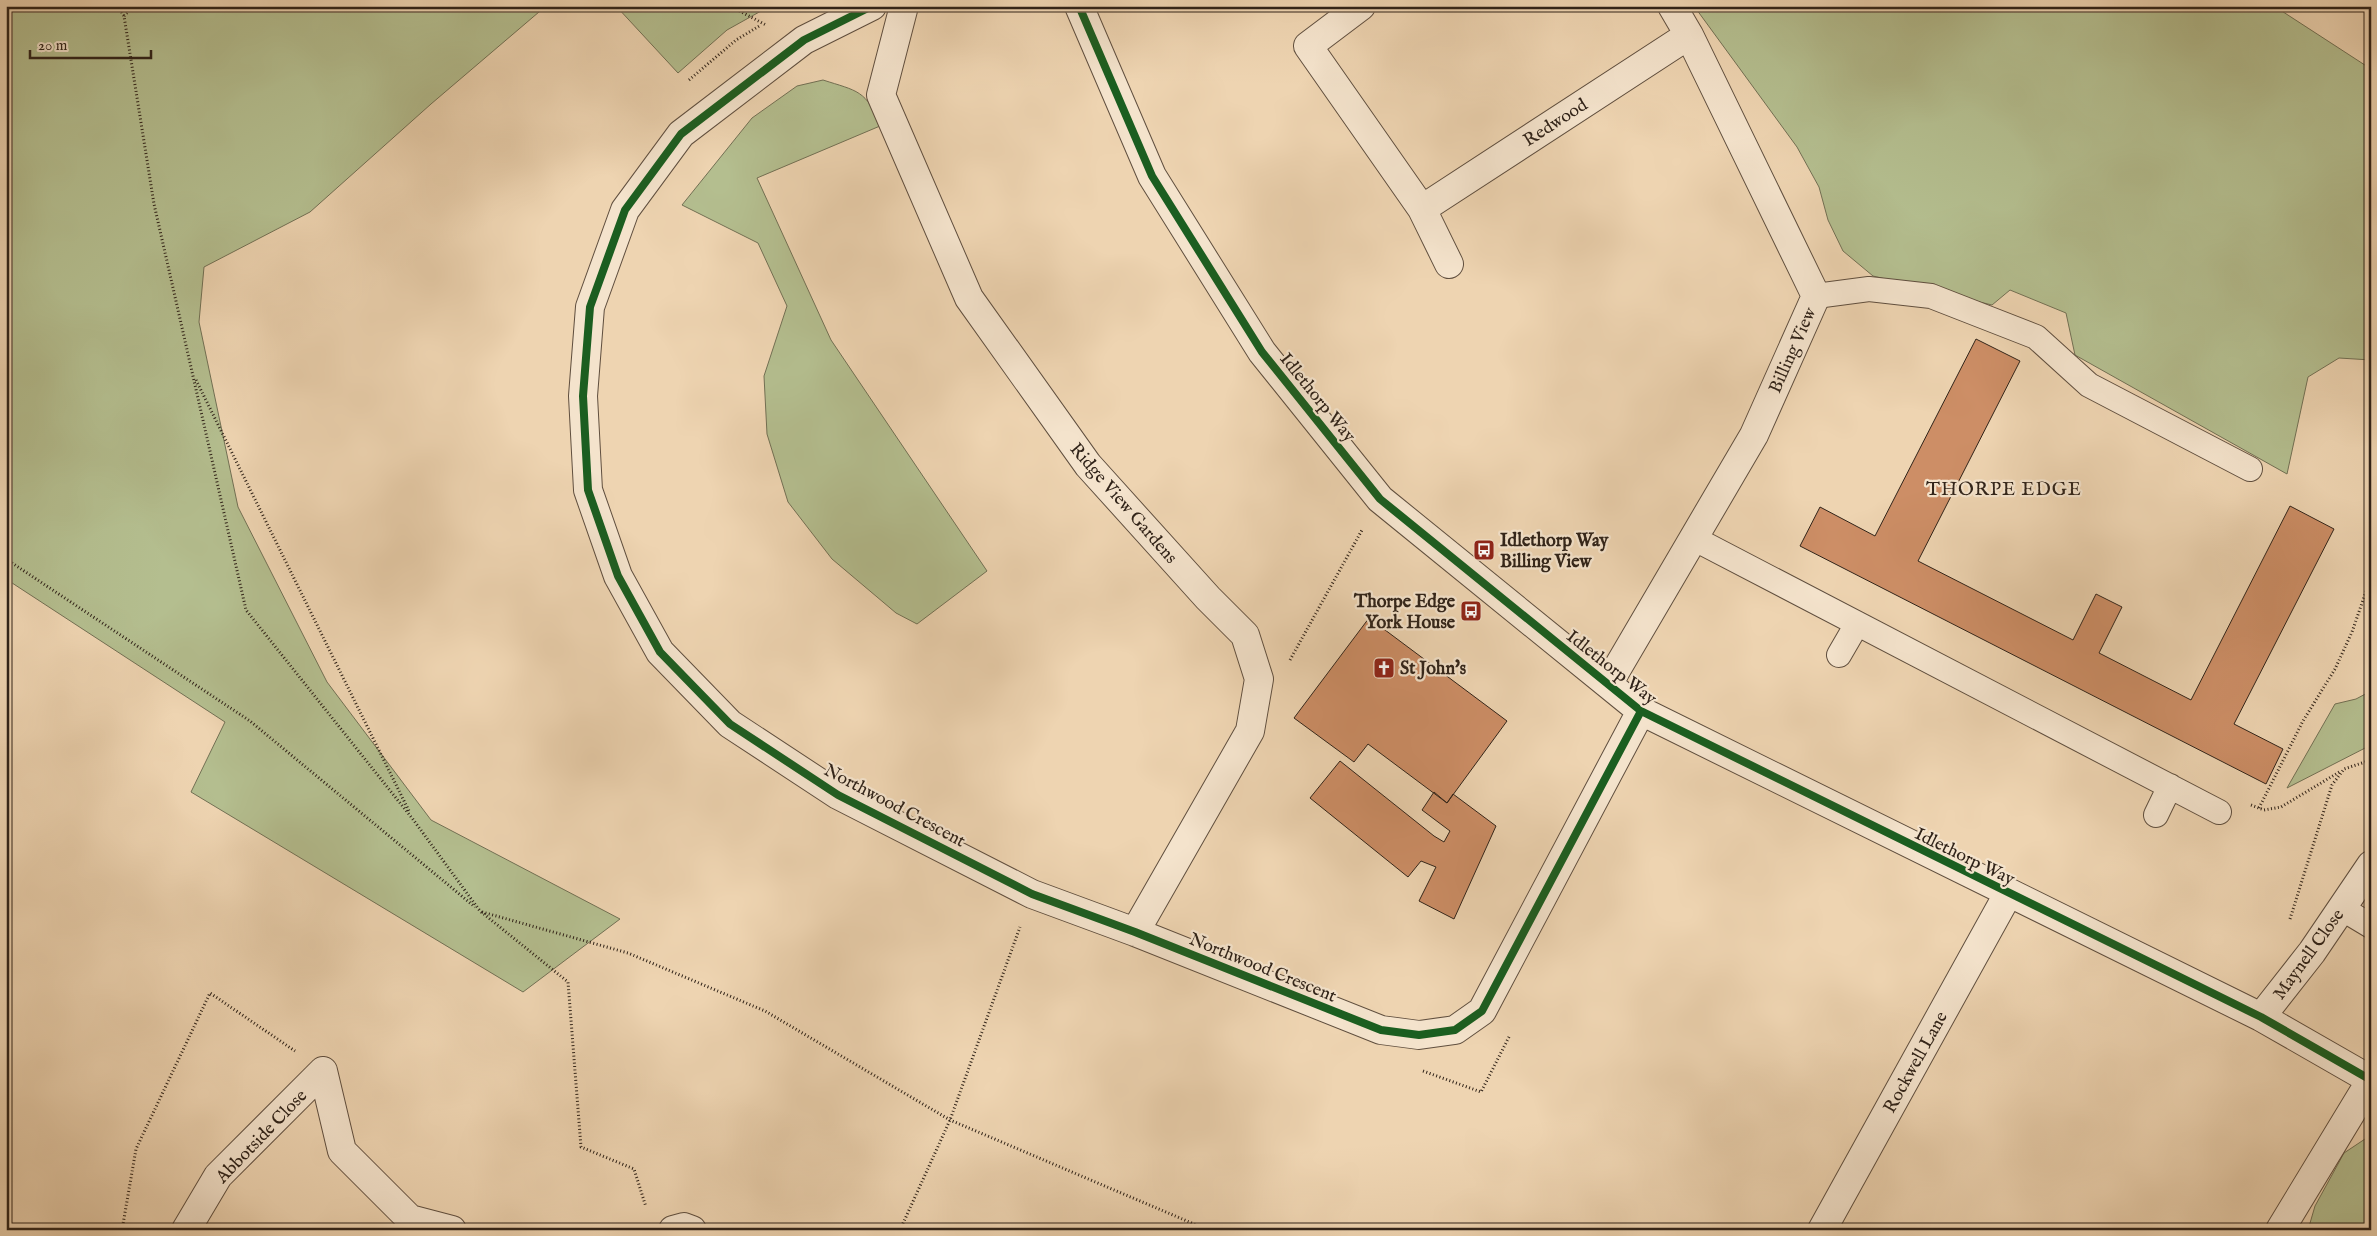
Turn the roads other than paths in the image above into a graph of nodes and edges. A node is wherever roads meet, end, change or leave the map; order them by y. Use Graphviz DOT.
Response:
graph roads {
  1 [pos="872,6"];
  2 [pos="904,6"];
  3 [pos="1079,6"];
  4 [pos="1361,6"];
  5 [pos="1672,6"];
  6 [pos="1689,35"];
  7 [pos="1422,209"];
  8 [pos="1449,264"];
  9 [pos="1816,296"];
  10 [pos="2250,469"];
  11 [pos="1693,538"];
  12 [pos="1857,624"];
  13 [pos="1839,655"];
  14 [pos="1608,684"];
  15 [pos="1641,711"];
  16 [pos="2170,786"];
  17 [pos="2219,812"];
  18 [pos="2156,815"];
  19 [pos="2371,865"];
  20 [pos="2008,894"];
  21 [pos="2341,908"];
  22 [pos="2371,926"];
  23 [pos="1135,932"];
  24 [pos="2261,1018"];
  25 [pos="2371,1080"];
  26 [pos="186,1230"];
  27 [pos="452,1230"];
  28 [pos="673,1230"];
  29 [pos="692,1230"];
  30 [pos="1822,1230"];
  31 [pos="2280,1230"];
  1 -- 23 [label="street, Northwood Crescent"];
  2 -- 23 [label="street, Ridge View Gardens"];
  3 -- 14 [label="street, Idlethorp Way"];
  4 -- 7 [label="street"];
  5 -- 6 [label="street, Billing View"];
  6 -- 7 [label="street, Redwood"];
  6 -- 9 [label="street, Billing View"];
  7 -- 8 [label="street"];
  9 -- 10 [label="lane"];
  9 -- 11 [label="street, Billing View"];
  11 -- 12 [label="lane"];
  11 -- 14 [label="street, Billing View"];
  12 -- 13 [label="lane"];
  12 -- 16 [label="lane"];
  14 -- 15 [label="street, Idlethorp Way"];
  15 -- 20 [label="street, Idlethorp Way"];
  15 -- 23 [label="street, Northwood Crescent"];
  16 -- 17 [label="lane"];
  16 -- 18 [label="lane"];
  19 -- 21 [label="street, Maynell Close"];
  20 -- 24 [label="street, Idlethorp Way"];
  20 -- 30 [label="street, Rockwell Lane"];
  21 -- 22 [label="lane"];
  21 -- 24 [label="street, Maynell Close"];
  24 -- 25 [label="street, Idlethorp Way"];
  25 -- 31 [label="street"];
  26 -- 27 [label="street, Abbotside Close"];
  28 -- 29 [label="street"];
}
